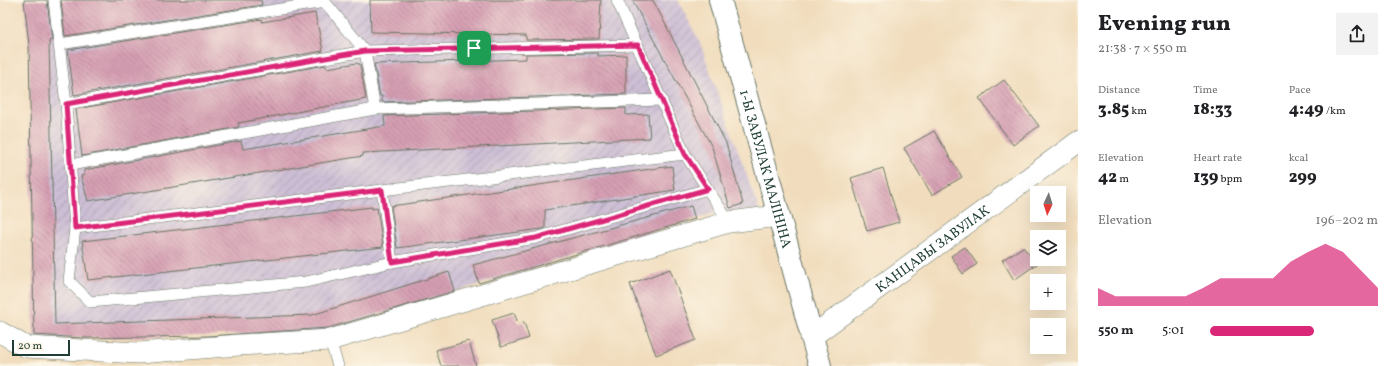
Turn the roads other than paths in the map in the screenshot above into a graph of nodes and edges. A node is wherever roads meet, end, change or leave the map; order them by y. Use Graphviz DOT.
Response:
graph roads {
  1 [pos="54,0"];
  2 [pos="617,0"];
  3 [pos="720,0"];
  4 [pos="60,44"];
  5 [pos="638,45"];
  6 [pos="365,51"];
  7 [pos="662,100"];
  8 [pos="66,104"];
  9 [pos="375,109"];
  10 [pos="1078,142"];
  11 [pos="685,154"];
  12 [pos="70,165"];
  13 [pos="708,189"];
  14 [pos="382,190"];
  15 [pos="778,216"];
  16 [pos="729,222"];
  17 [pos="75,228"];
  18 [pos="392,262"];
  19 [pos="0,332"];
  20 [pos="811,337"];
  21 [pos="330,340"];
  22 [pos="141,360"];
  23 [pos="338,366"];
  24 [pos="820,366"];
  1 -- 4 [label="lane"];
  2 -- 5 [label="lane"];
  3 -- 15 [label="street, 1-Ы ЗАВУЛАК МАЛІНІНА"];
  4 -- 6 [label="lane"];
  4 -- 8 [label="lane"];
  5 -- 6 [label="lane"];
  5 -- 7 [label="lane"];
  6 -- 8 [label="lane"];
  6 -- 9 [label="lane"];
  7 -- 9 [label="lane"];
  7 -- 11 [label="lane"];
  8 -- 12 [label="lane"];
  9 -- 12 [label="lane"];
  10 -- 20 [label="street, КАНЦАВЫ ЗАВУЛАК"];
  11 -- 13 [label="lane"];
  11 -- 14 [label="lane"];
  12 -- 17 [label="lane"];
  13 -- 16 [label="lane"];
  13 -- 18 [label="lane"];
  14 -- 17 [label="lane"];
  14 -- 18 [label="lane"];
  15 -- 16 [label="street"];
  15 -- 20 [label="street, 1-Ы ЗАВУЛАК МАЛІНІНА"];
  16 -- 21 [label="street"];
  17 -- 18 [label="lane"];
  19 -- 22 [label="street"];
  20 -- 24 [label="street"];
  21 -- 22 [label="street"];
  21 -- 23 [label="lane"];
}
